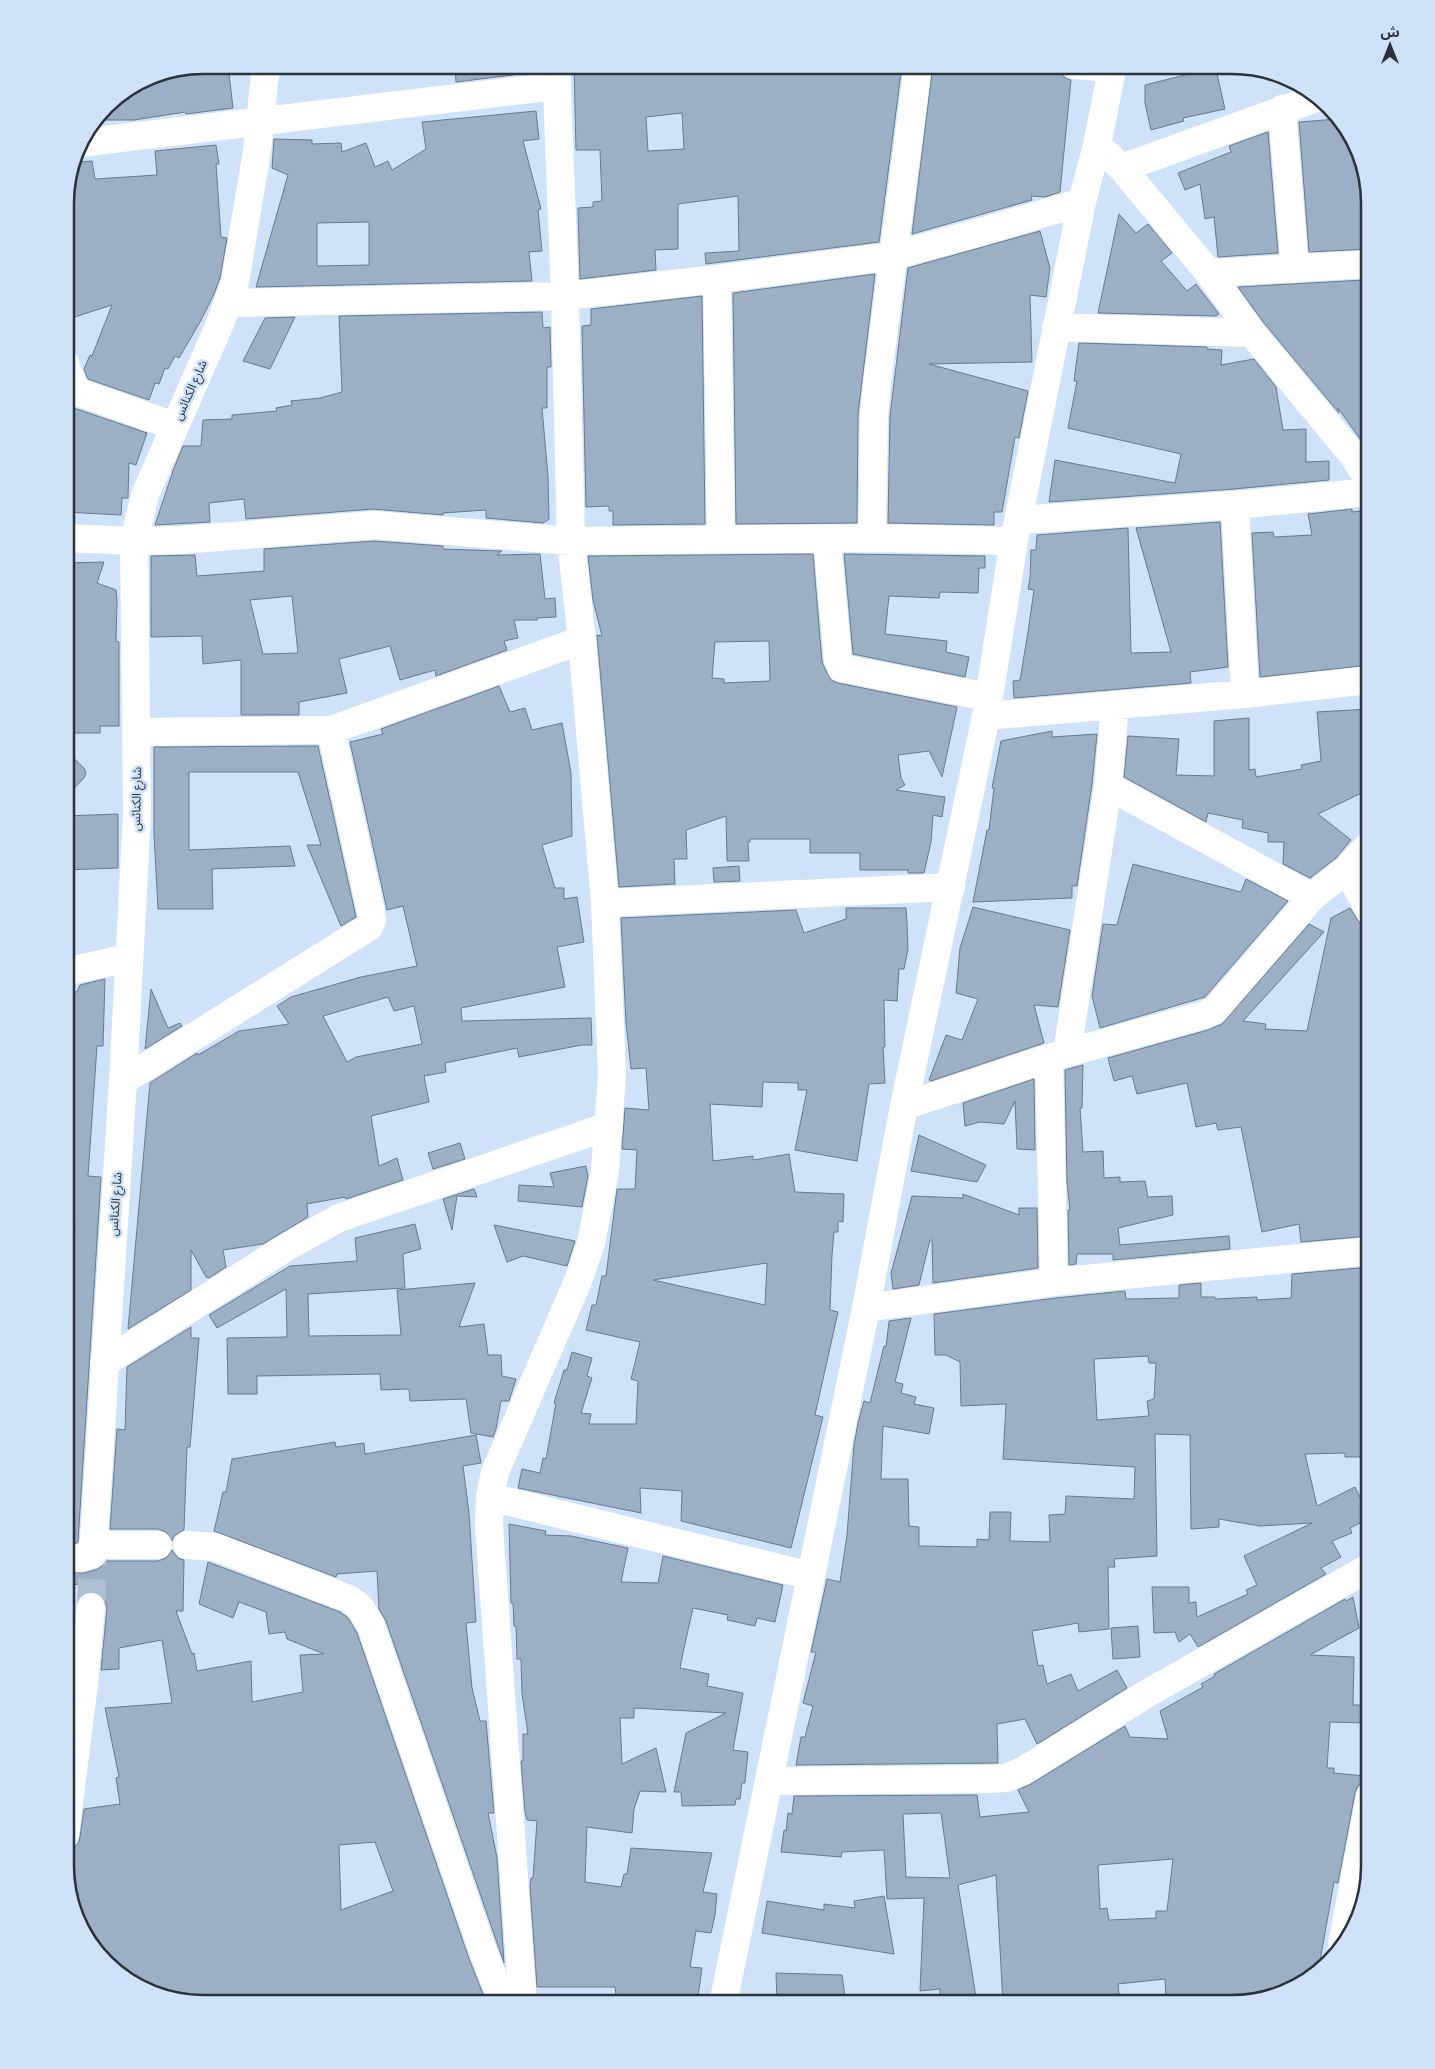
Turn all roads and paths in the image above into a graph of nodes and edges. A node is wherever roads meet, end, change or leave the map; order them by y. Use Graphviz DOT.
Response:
graph roads {
  1 [pos="265,74"];
  2 [pos="917,74"];
  3 [pos="1111,74"];
  4 [pos="556,76"];
  5 [pos="1311,100"];
  6 [pos="1282,109"];
  7 [pos="260,122"];
  8 [pos="89,142"];
  9 [pos="1096,145"];
  10 [pos="1122,168"];
  11 [pos="1082,202"];
  12 [pos="892,256"];
  13 [pos="1361,265"];
  14 [pos="1295,269"];
  15 [pos="1209,273"];
  16 [pos="718,279"];
  17 [pos="565,296"];
  18 [pos="228,303"];
  19 [pos="1056,327"];
  20 [pos="1252,333"];
  21 [pos="74,386"];
  22 [pos="174,426"];
  23 [pos="1361,468"];
  24 [pos="1361,493"];
  25 [pos="1235,505"];
  26 [pos="1016,530"];
  27 [pos="74,538"];
  28 [pos="872,538"];
  29 [pos="721,539"];
  30 [pos="827,539"];
  31 [pos="134,541"];
  32 [pos="571,541"];
  33 [pos="582,640"];
  34 [pos="1361,681"];
  35 [pos="1245,694"];
  36 [pos="1115,706"];
  37 [pos="987,707"];
  38 [pos="331,730"];
  39 [pos="136,732"];
  40 [pos="1108,786"];
  41 [pos="1361,854"];
  42 [pos="1348,869"];
  43 [pos="951,887"];
  44 [pos="1361,894"];
  45 [pos="1312,897"];
  46 [pos="605,903"];
  47 [pos="128,958"];
  48 [pos="74,970"];
  49 [pos="1058,1055"];
  50 [pos="123,1081"];
  51 [pos="904,1106"];
  52 [pos="609,1126"];
  53 [pos="1361,1251"];
  54 [pos="1054,1282"];
  55 [pos="866,1308"];
  56 [pos="104,1363"];
  57 [pos="490,1497"];
  58 [pos="158,1545"];
  59 [pos="187,1545"];
  60 [pos="1361,1572"];
  61 [pos="811,1576"];
  62 [pos="91,1607"];
  63 [pos="75,1686"];
  64 [pos="74,1701"];
  65 [pos="769,1781"];
  66 [pos="1361,1844"];
  67 [pos="1345,1929"];
  68 [pos="500,1995"];
  69 [pos="522,1995"];
  70 [pos="725,1995"];
  1 -- 7 [label="street, شارع الكنائس"];
  2 -- 12 [label="street"];
  3 -- 9 [label="street"];
  4 -- 7 [label="street"];
  4 -- 17 [label="street"];
  5 -- 6 [label="street"];
  6 -- 10 [label="street"];
  6 -- 14 [label="street"];
  7 -- 8 [label="street"];
  7 -- 18 [label="street, شارع الكنائس"];
  9 -- 10 [label="street"];
  9 -- 11 [label="street"];
  10 -- 15 [label="street"];
  11 -- 12 [label="street"];
  11 -- 19 [label="street"];
  12 -- 16 [label="street"];
  12 -- 28 [label="street"];
  13 -- 14 [label="street"];
  14 -- 15 [label="street"];
  15 -- 20 [label="street"];
  16 -- 17 [label="street"];
  16 -- 29 [label="street"];
  17 -- 18 [label="street"];
  17 -- 32 [label="street"];
  18 -- 22 [label="street, شارع الكنائس"];
  19 -- 20 [label="street"];
  19 -- 26 [label="street"];
  20 -- 23 [label="street"];
  21 -- 22 [label="street"];
  22 -- 31 [label="street, شارع الكنائس"];
  24 -- 25 [label="street"];
  25 -- 26 [label="street"];
  25 -- 35 [label="street"];
  26 -- 28 [label="street"];
  26 -- 37 [label="street"];
  27 -- 31 [label="street"];
  28 -- 30 [label="street"];
  29 -- 30 [label="street"];
  29 -- 32 [label="street"];
  30 -- 37 [label="street"];
  31 -- 32 [label="street"];
  31 -- 39 [label="street, شارع الكنائس"];
  32 -- 33 [label="street"];
  33 -- 38 [label="street"];
  33 -- 46 [label="street"];
  34 -- 35 [label="street"];
  35 -- 36 [label="street"];
  36 -- 37 [label="street"];
  36 -- 40 [label="street"];
  37 -- 43 [label="street"];
  38 -- 39 [label="street"];
  38 -- 50 [label="street"];
  39 -- 47 [label="street, شارع الكنائس"];
  40 -- 45 [label="street"];
  40 -- 49 [label="street"];
  41 -- 42 [label="street"];
  42 -- 44 [label="street"];
  42 -- 45 [label="street"];
  43 -- 46 [label="street"];
  43 -- 51 [label="street"];
  45 -- 49 [label="street"];
  46 -- 52 [label="street"];
  47 -- 48 [label="street"];
  47 -- 50 [label="street, شارع الكنائس"];
  49 -- 51 [label="street"];
  49 -- 54 [label="street"];
  50 -- 56 [label="street, شارع الكنائس"];
  51 -- 55 [label="street"];
  52 -- 56 [label="street"];
  52 -- 57 [label="street"];
  53 -- 54 [label="street"];
  54 -- 55 [label="street"];
  55 -- 61 [label="street"];
  56 -- 58 [label="street, شارع الكنائس"];
  57 -- 61 [label="street"];
  57 -- 69 [label="street"];
  59 -- 68 [label="street"];
  60 -- 65 [label="street"];
  61 -- 65 [label="street"];
  62 -- 63 [label="street"];
  63 -- 64 [label="street"];
  65 -- 70 [label="street"];
  66 -- 67 [label="street"];
}
